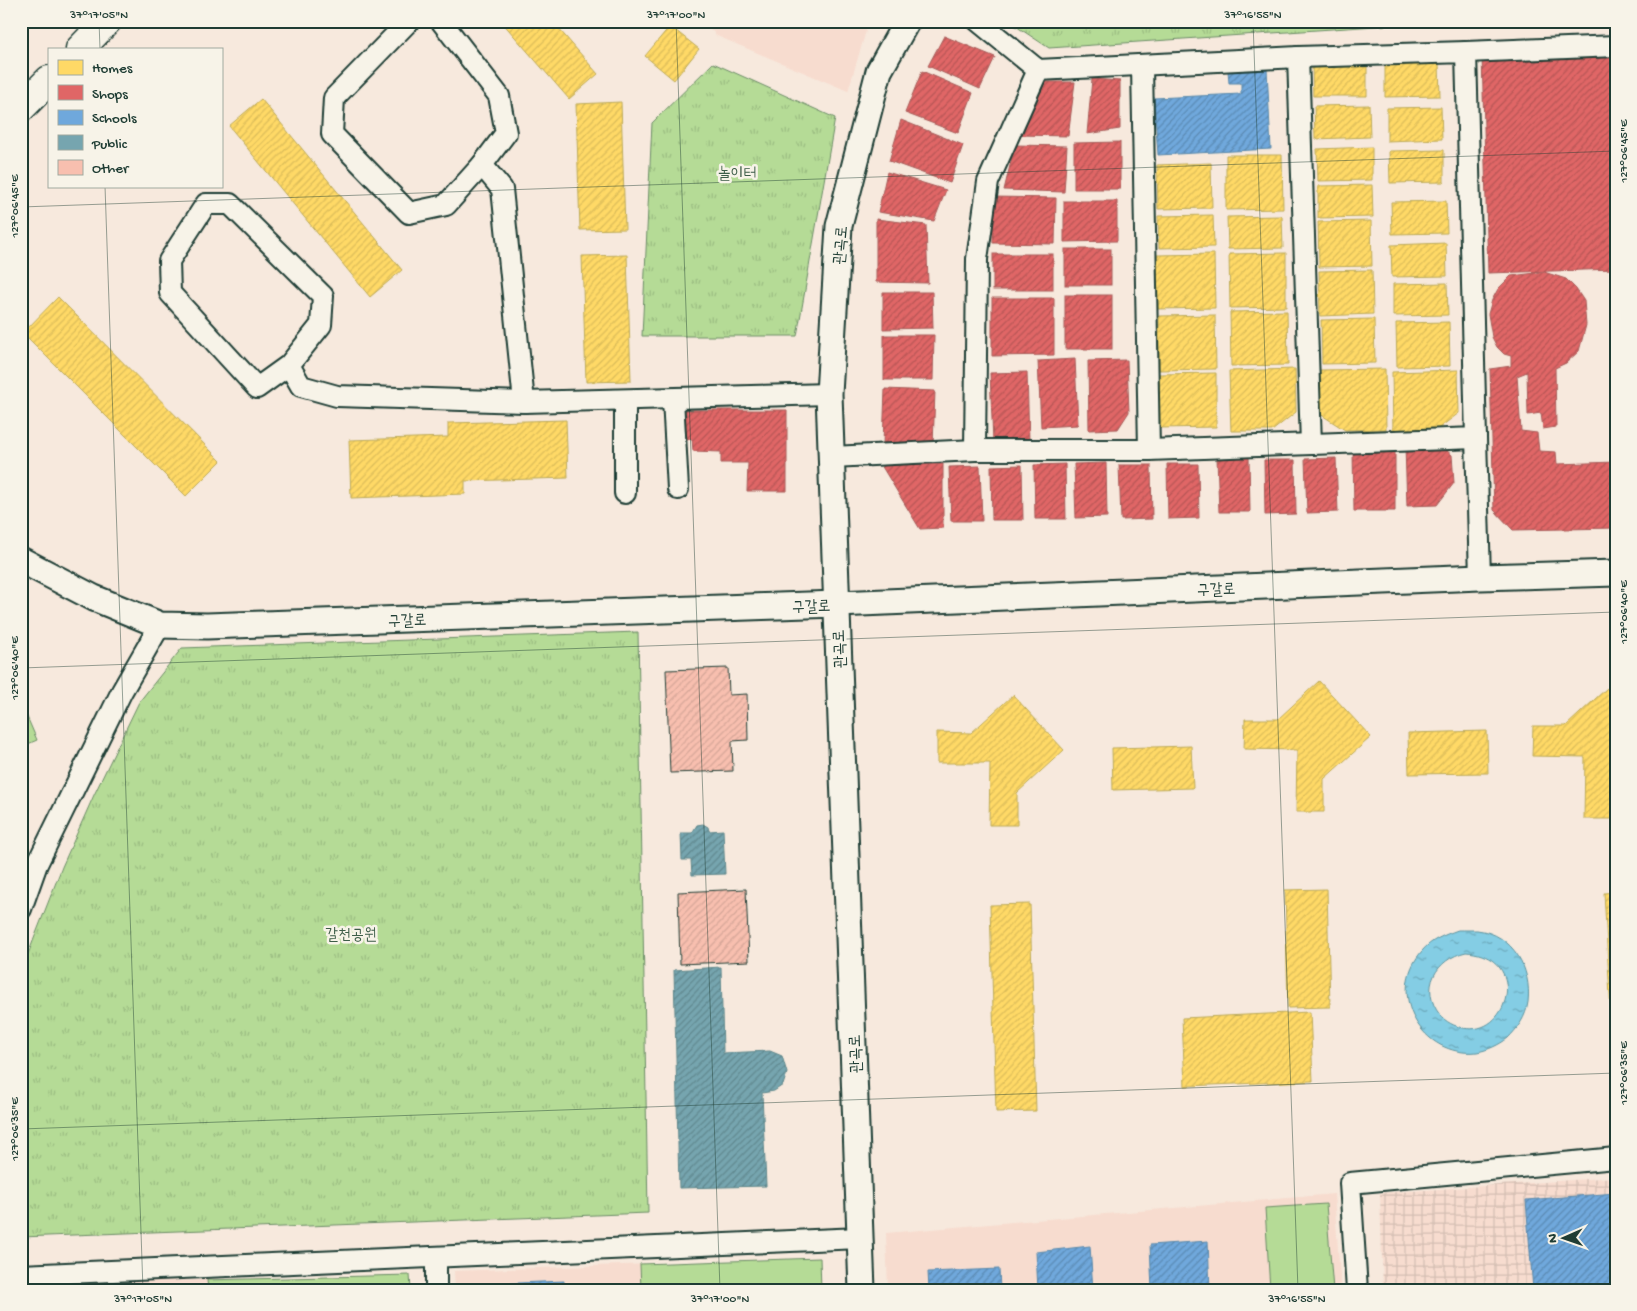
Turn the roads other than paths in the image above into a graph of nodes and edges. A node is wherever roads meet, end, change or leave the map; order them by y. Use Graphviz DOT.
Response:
graph roads {
  1 [pos="107,21"];
  2 [pos="409,21"];
  3 [pos="441,21"];
  4 [pos="906,21"];
  5 [pos="978,21"];
  6 [pos="1616,46"];
  7 [pos="81,48"];
  8 [pos="1466,52"];
  9 [pos="1298,57"];
  10 [pos="1142,66"];
  11 [pos="1038,70"];
  12 [pos="48,81"];
  13 [pos="21,108"];
  14 [pos="482,165"];
  15 [pos="288,365"];
  16 [pos="829,394"];
  17 [pos="673,399"];
  18 [pos="625,400"];
  19 [pos="524,402"];
  20 [pos="1476,438"];
  21 [pos="1311,444"];
  22 [pos="975,450"];
  23 [pos="1149,450"];
  24 [pos="832,457"];
  25 [pos="678,489"];
  26 [pos="624,493"];
  27 [pos="21,560"];
  28 [pos="1616,574"];
  29 [pos="1480,577"];
  30 [pos="837,604"];
  31 [pos="160,625"];
  32 [pos="21,909"];
  33 [pos="1616,1158"];
  34 [pos="860,1238"];
  35 [pos="436,1257"];
  36 [pos="21,1275"];
  37 [pos="436,1290"];
  38 [pos="862,1290"];
  39 [pos="1358,1290"];
  1 -- 7 [label="main road"];
  2 -- 14 [label="street"];
  3 -- 14 [label="street"];
  4 -- 16 [label="street, 관곡로"];
  5 -- 11 [label="street"];
  6 -- 8 [label="street"];
  8 -- 9 [label="street"];
  8 -- 20 [label="street"];
  9 -- 10 [label="street"];
  9 -- 21 [label="street"];
  10 -- 11 [label="street"];
  10 -- 23 [label="street"];
  11 -- 22 [label="street"];
  12 -- 13 [label="main road"];
  14 -- 19 [label="street"];
  15 -- 15 [label="street"];
  15 -- 19 [label="street"];
  16 -- 17 [label="street"];
  16 -- 24 [label="street, 관곡로"];
  17 -- 18 [label="street"];
  17 -- 25 [label="street"];
  18 -- 19 [label="street"];
  18 -- 26 [label="street"];
  20 -- 21 [label="street"];
  20 -- 29 [label="street"];
  21 -- 23 [label="street"];
  22 -- 23 [label="street"];
  22 -- 24 [label="street"];
  24 -- 30 [label="street, 관곡로"];
  27 -- 31 [label="street, 구갈로"];
  28 -- 29 [label="street, 구갈로"];
  29 -- 30 [label="street, 구갈로"];
  30 -- 31 [label="street, 구갈로"];
  30 -- 34 [label="street, 관곡로"];
  31 -- 32 [label="street"];
  33 -- 39 [label="street"];
  34 -- 35 [label="street"];
  34 -- 38 [label="street, 관곡로"];
  35 -- 36 [label="street"];
  35 -- 37 [label="street"];
}
